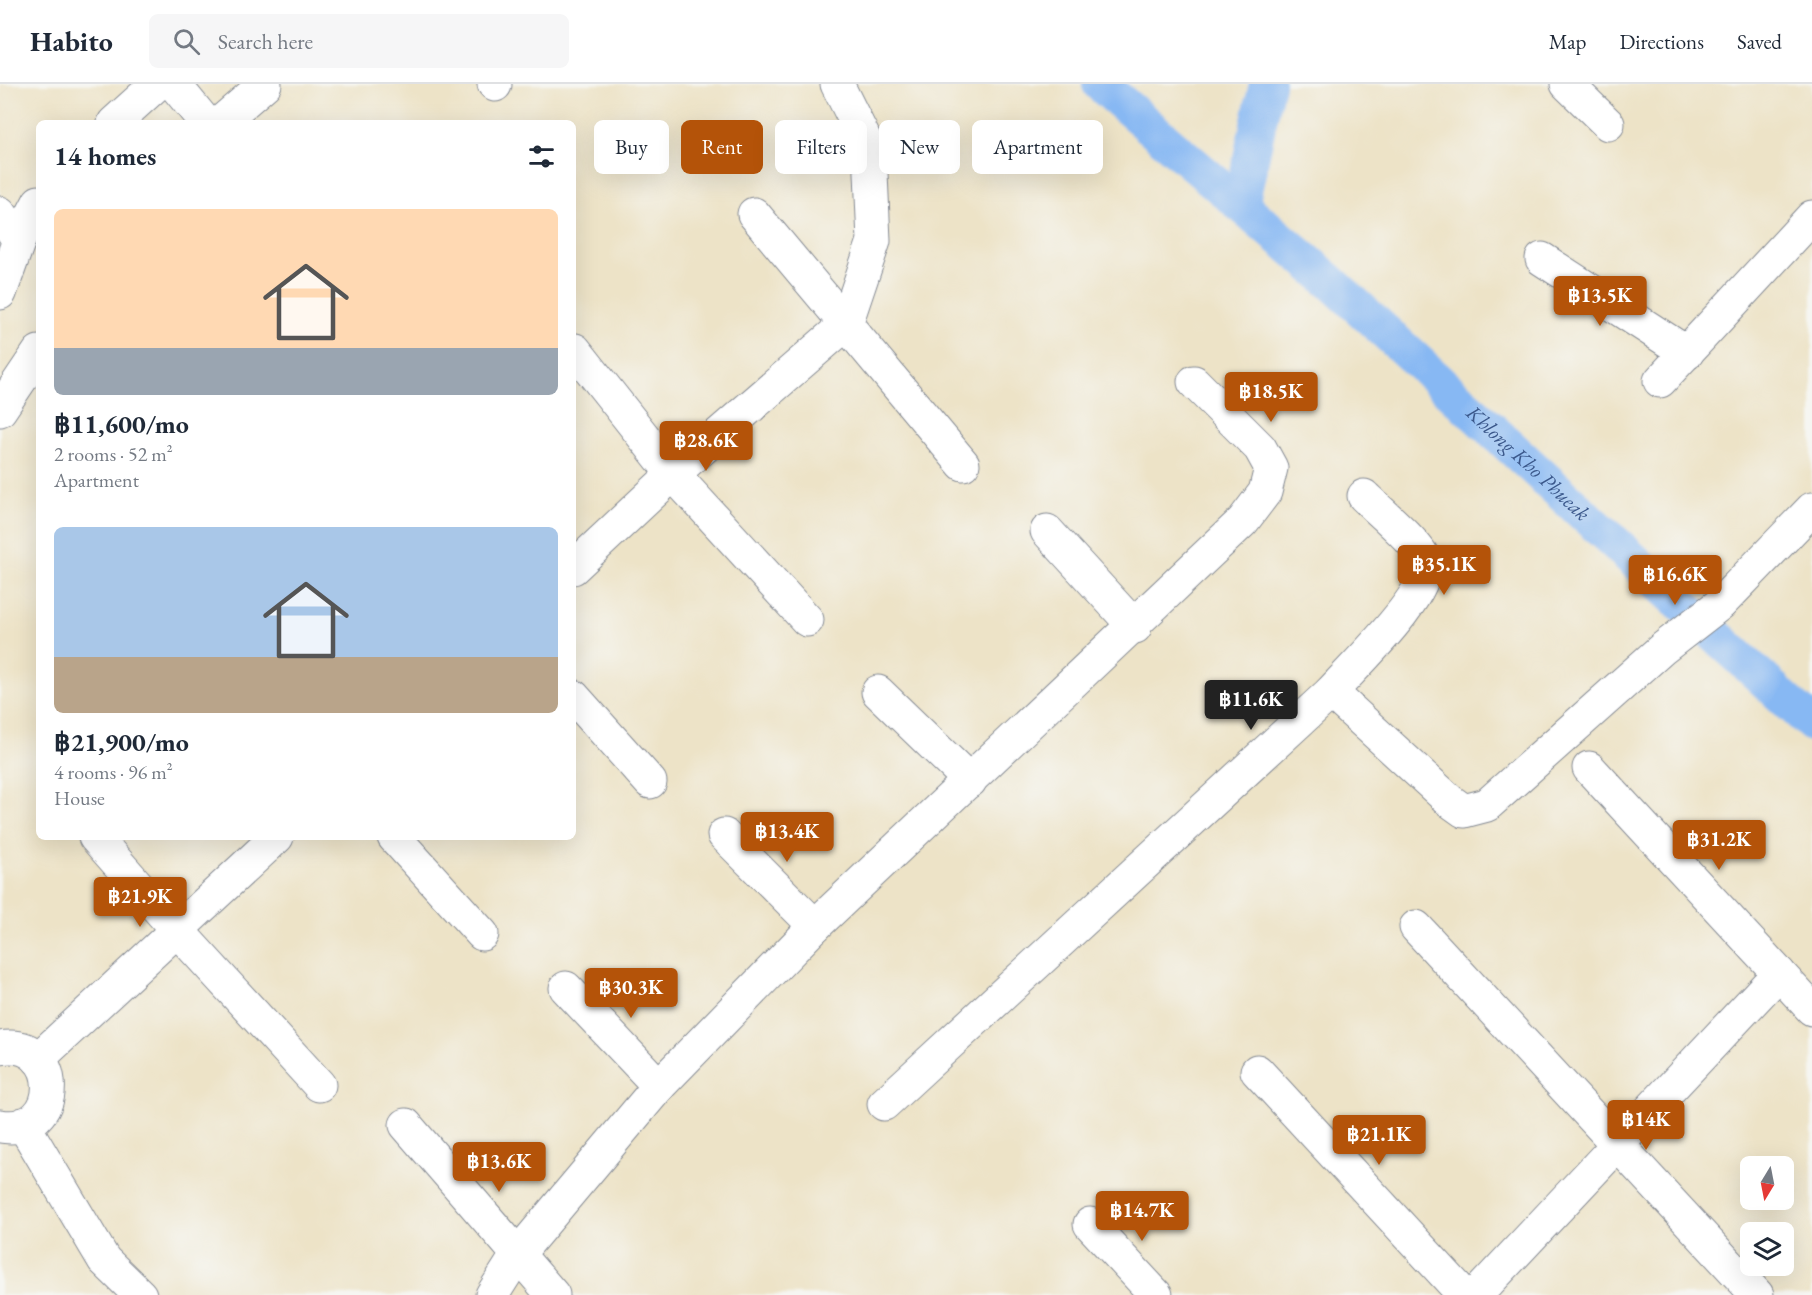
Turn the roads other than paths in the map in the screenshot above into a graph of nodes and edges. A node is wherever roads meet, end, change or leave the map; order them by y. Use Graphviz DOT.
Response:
graph roads {
  1 [pos="157,84"];
  2 [pos="174,84"];
  3 [pos="265,84"];
  4 [pos="837,84"];
  5 [pos="1567,84"];
  6 [pos="117,120"];
  7 [pos="204,120"];
  8 [pos="223,120"];
  9 [pos="1608,123"];
  10 [pos="36,208"];
  11 [pos="0,213"];
  12 [pos="754,214"];
  13 [pos="1812,217"];
  14 [pos="19,240"];
  15 [pos="1542,259"];
  16 [pos="0,293"];
  17 [pos="846,324"];
  18 [pos="576,351"];
  19 [pos="1687,353"];
  20 [pos="36,356"];
  21 [pos="1660,381"];
  22 [pos="1194,382"];
  23 [pos="0,410"];
  24 [pos="963,464"];
  25 [pos="673,474"];
  26 [pos="1364,496"];
  27 [pos="1812,509"];
  28 [pos="1047,531"];
  29 [pos="576,565"];
  30 [pos="807,620"];
  31 [pos="1135,627"];
  32 [pos="878,692"];
  33 [pos="1331,692"];
  34 [pos="576,699"];
  35 [pos="1589,768"];
  36 [pos="970,781"];
  37 [pos="650,782"];
  38 [pos="724,835"];
  39 [pos="99,840"];
  40 [pos="275,840"];
  41 [pos="397,840"];
  42 [pos="815,926"];
  43 [pos="1416,927"];
  44 [pos="176,930"];
  45 [pos="482,934"];
  46 [pos="1779,973"];
  47 [pos="566,988"];
  48 [pos="1812,1009"];
  49 [pos="0,1048"];
  50 [pos="38,1059"];
  51 [pos="1257,1071"];
  52 [pos="319,1085"];
  53 [pos="659,1086"];
  54 [pos="884,1104"];
  55 [pos="12,1125"];
  56 [pos="406,1125"];
  57 [pos="1618,1144"];
  58 [pos="1090,1224"];
  59 [pos="518,1254"];
  60 [pos="140,1295"];
  61 [pos="492,1295"];
  62 [pos="554,1295"];
  63 [pos="1156,1295"];
  64 [pos="1464,1295"];
  65 [pos="1476,1295"];
  66 [pos="1757,1295"];
  1 -- 6 [label="street"];
  2 -- 7 [label="street"];
  3 -- 8 [label="street"];
  4 -- 17 [label="street"];
  5 -- 9 [label="street"];
  10 -- 14 [label="street"];
  11 -- 14 [label="street"];
  12 -- 17 [label="street"];
  13 -- 19 [label="street"];
  14 -- 16 [label="street"];
  15 -- 19 [label="street"];
  17 -- 24 [label="street"];
  17 -- 25 [label="street"];
  18 -- 25 [label="street"];
  19 -- 21 [label="street"];
  20 -- 23 [label="street"];
  22 -- 31 [label="street"];
  25 -- 29 [label="street"];
  25 -- 30 [label="street"];
  26 -- 33 [label="street"];
  27 -- 33 [label="street"];
  28 -- 31 [label="street"];
  31 -- 36 [label="street"];
  32 -- 36 [label="street"];
  33 -- 54 [label="street"];
  34 -- 37 [label="street"];
  35 -- 46 [label="street"];
  36 -- 42 [label="street"];
  38 -- 42 [label="street"];
  39 -- 44 [label="street"];
  40 -- 44 [label="street"];
  41 -- 45 [label="street"];
  42 -- 53 [label="street"];
  43 -- 57 [label="street"];
  44 -- 50 [label="street"];
  44 -- 52 [label="street"];
  46 -- 48 [label="street"];
  46 -- 57 [label="street"];
  47 -- 53 [label="street"];
  49 -- 50 [label="street"];
  50 -- 55 [label="street"];
  51 -- 64 [label="street"];
  53 -- 59 [label="street"];
  55 -- 60 [label="street"];
  56 -- 59 [label="street"];
  57 -- 65 [label="street"];
  57 -- 66 [label="street"];
  58 -- 63 [label="street"];
  59 -- 61 [label="street"];
  59 -- 62 [label="street"];
}
